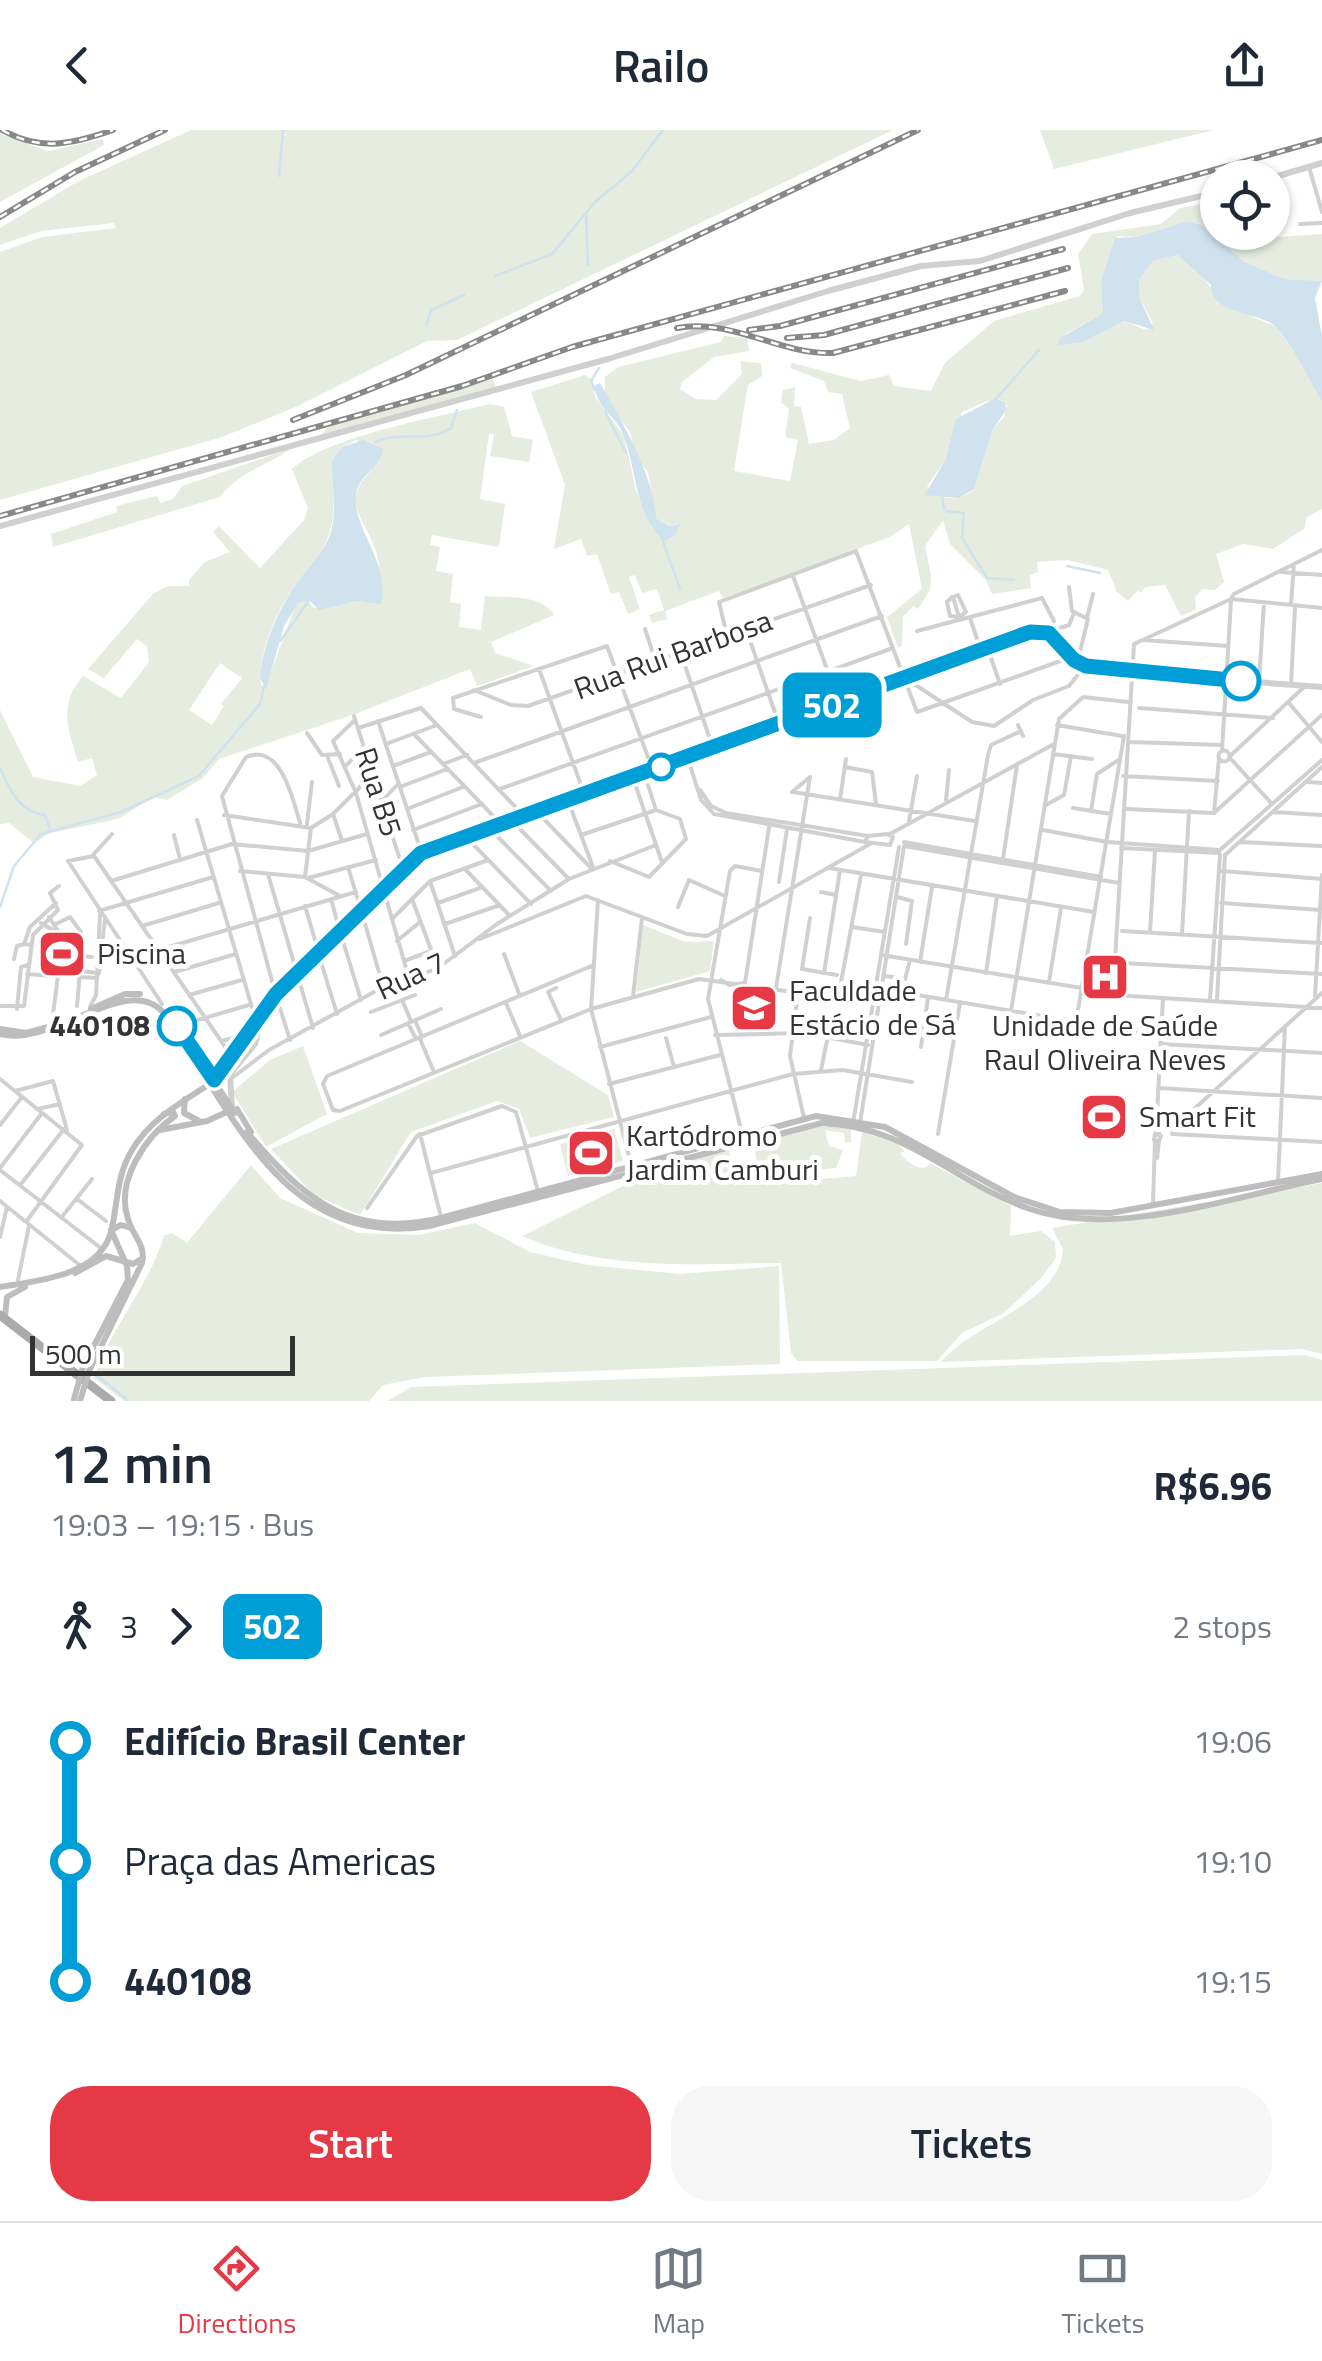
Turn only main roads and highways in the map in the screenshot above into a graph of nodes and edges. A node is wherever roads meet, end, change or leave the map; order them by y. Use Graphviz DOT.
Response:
graph roads {
  1 [pos="0,1032"];
  2 [pos="213,1082"];
  3 [pos="186,1098"];
  4 [pos="231,1106"];
  5 [pos="162,1114"];
  6 [pos="205,1121"];
  7 [pos="856,1122"];
  8 [pos="239,1127"];
  9 [pos="159,1131"];
  10 [pos="743,1138"];
  11 [pos="1322,1177"];
  12 [pos="115,1197"];
  13 [pos="125,1199"];
  14 [pos="1153,1210"];
  15 [pos="131,1228"];
  16 [pos="112,1230"];
  17 [pos="144,1256"];
  18 [pos="125,1261"];
  19 [pos="83,1267"];
  20 [pos="0,1287"];
  21 [pos="3,1298"];
  22 [pos="2,1318"];
  23 [pos="86,1369"];
  24 [pos="76,1400"];
  25 [pos="107,1401"];
  1 -- 2 [label="main road"];
  1 -- 2 [label="main road"];
  2 -- 3 [label="main road"];
  2 -- 4 [label="main road"];
  3 -- 5 [label="main road"];
  3 -- 6 [label="main road"];
  4 -- 6 [label="main road"];
  4 -- 8 [label="main road"];
  4 -- 10 [label="main road"];
  5 -- 9 [label="main road"];
  5 -- 12 [label="main road"];
  6 -- 8 [label="main road"];
  6 -- 9 [label="main road"];
  7 -- 10 [label="main road"];
  7 -- 10 [label="main road"];
  7 -- 14 [label="main road"];
  8 -- 10 [label="main road"];
  9 -- 13 [label="main road"];
  11 -- 14 [label="main road"];
  11 -- 14 [label="main road"];
  12 -- 13 [label="main road"];
  12 -- 16 [label="main road"];
  13 -- 15 [label="main road"];
  15 -- 16 [label="main road"];
  15 -- 17 [label="main road"];
  16 -- 18 [label="main road"];
  16 -- 19 [label="main road"];
  17 -- 18 [label="main road"];
  17 -- 23 [label="main road"];
  18 -- 19 [label="main road"];
  18 -- 23 [label="main road"];
  19 -- 20 [label="main road"];
  19 -- 21 [label="main road"];
  21 -- 22 [label="main road"];
  22 -- 25 [label="main road"];
  23 -- 24 [label="main road, bridge"];
}
